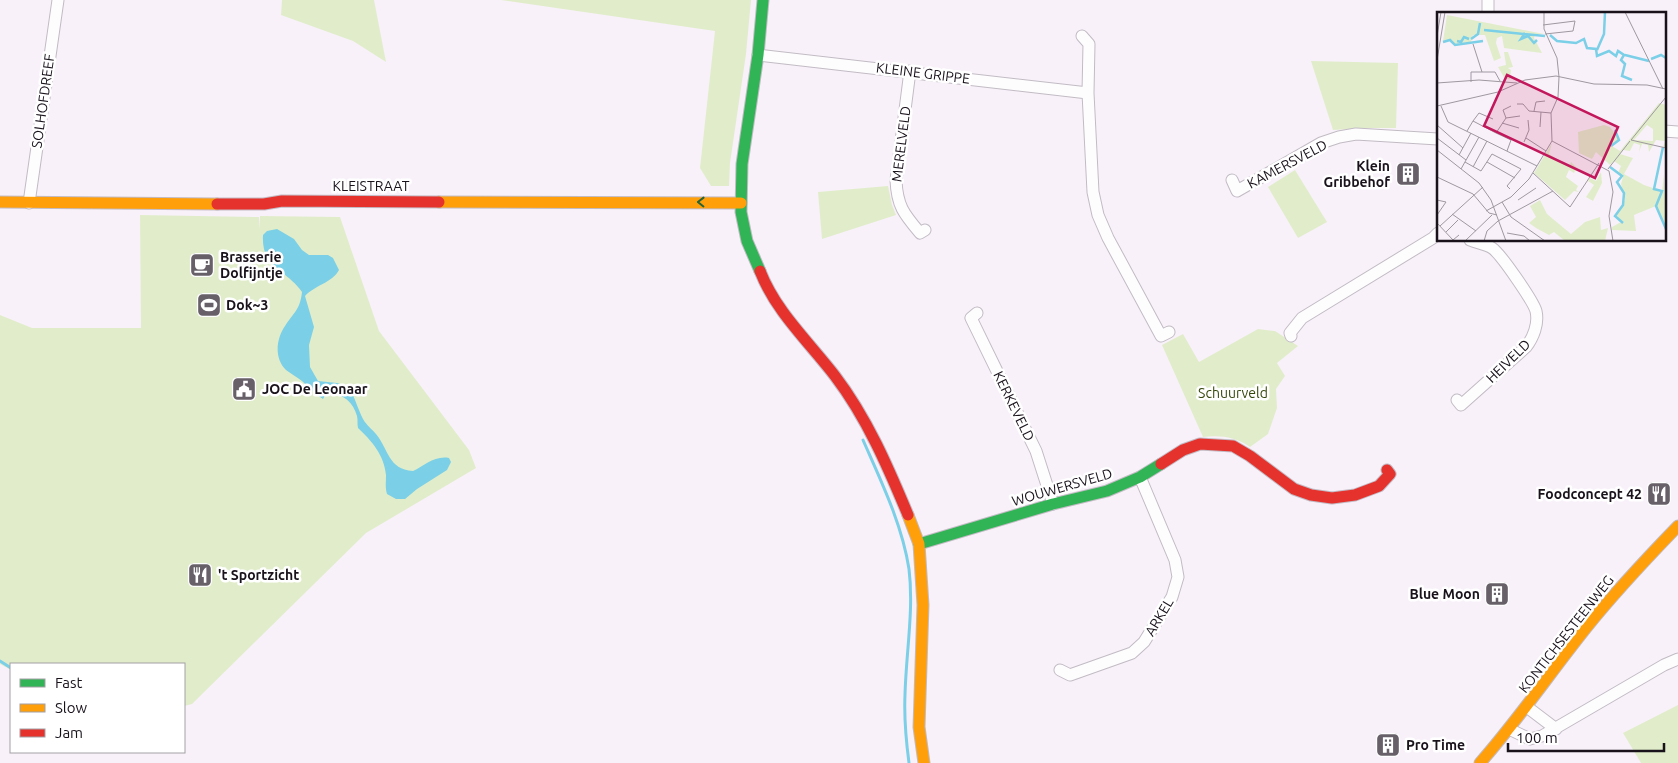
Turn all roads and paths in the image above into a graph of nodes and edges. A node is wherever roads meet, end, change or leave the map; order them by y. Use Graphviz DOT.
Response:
graph roads {
  1 [pos="58,0"];
  2 [pos="763,0"];
  3 [pos="1082,36"];
  4 [pos="758,55"];
  5 [pos="910,71"];
  6 [pos="1088,93"];
  7 [pos="1437,139"];
  8 [pos="1232,180"];
  9 [pos="0,202"];
  10 [pos="29,203"];
  11 [pos="742,203"];
  12 [pos="925,230"];
  13 [pos="1437,234"];
  14 [pos="1473,241"];
  15 [pos="977,313"];
  16 [pos="1169,332"];
  17 [pos="1291,336"];
  18 [pos="1457,400"];
  19 [pos="1387,470"];
  20 [pos="1140,477"];
  21 [pos="1053,504"];
  22 [pos="1678,526"];
  23 [pos="919,544"];
  24 [pos="1678,659"];
  25 [pos="1060,670"];
  26 [pos="1527,707"];
  27 [pos="1509,729"];
  28 [pos="1556,729"];
  29 [pos="924,763"];
  30 [pos="1480,763"];
  1 -- 10 [label="street, SOLHOFDREEF"];
  2 -- 4 [label="street"];
  3 -- 6 [label="street"];
  4 -- 5 [label="street, KLEINE GRIPPE"];
  4 -- 11 [label="street"];
  5 -- 6 [label="street, KLEINE GRIPPE"];
  5 -- 12 [label="street, MERELVELD"];
  6 -- 16 [label="street"];
  7 -- 8 [label="street, KAMERSVELD"];
  9 -- 10 [label="street, KLEISTRAAT"];
  11 -- 10 [label="street, KLEISTRAAT, one-way"];
  11 -- 23 [label="street"];
  13 -- 17 [label="street"];
  14 -- 18 [label="street, HEIVELD"];
  15 -- 21 [label="street, KERKEVELD"];
  19 -- 20 [label="street, WOUWERSVELD"];
  20 -- 21 [label="street, WOUWERSVELD"];
  20 -- 25 [label="street, ARKEL"];
  21 -- 23 [label="street, WOUWERSVELD"];
  22 -- 26 [label="street, KONTICHSESTEENWEG"];
  23 -- 29 [label="street"];
  24 -- 28 [label="street"];
  26 -- 27 [label="street, KONTICHSESTEENWEG"];
  26 -- 28 [label="street"];
  27 -- 28 [label="street"];
  27 -- 30 [label="street, KONTICHSESTEENWEG"];
}
